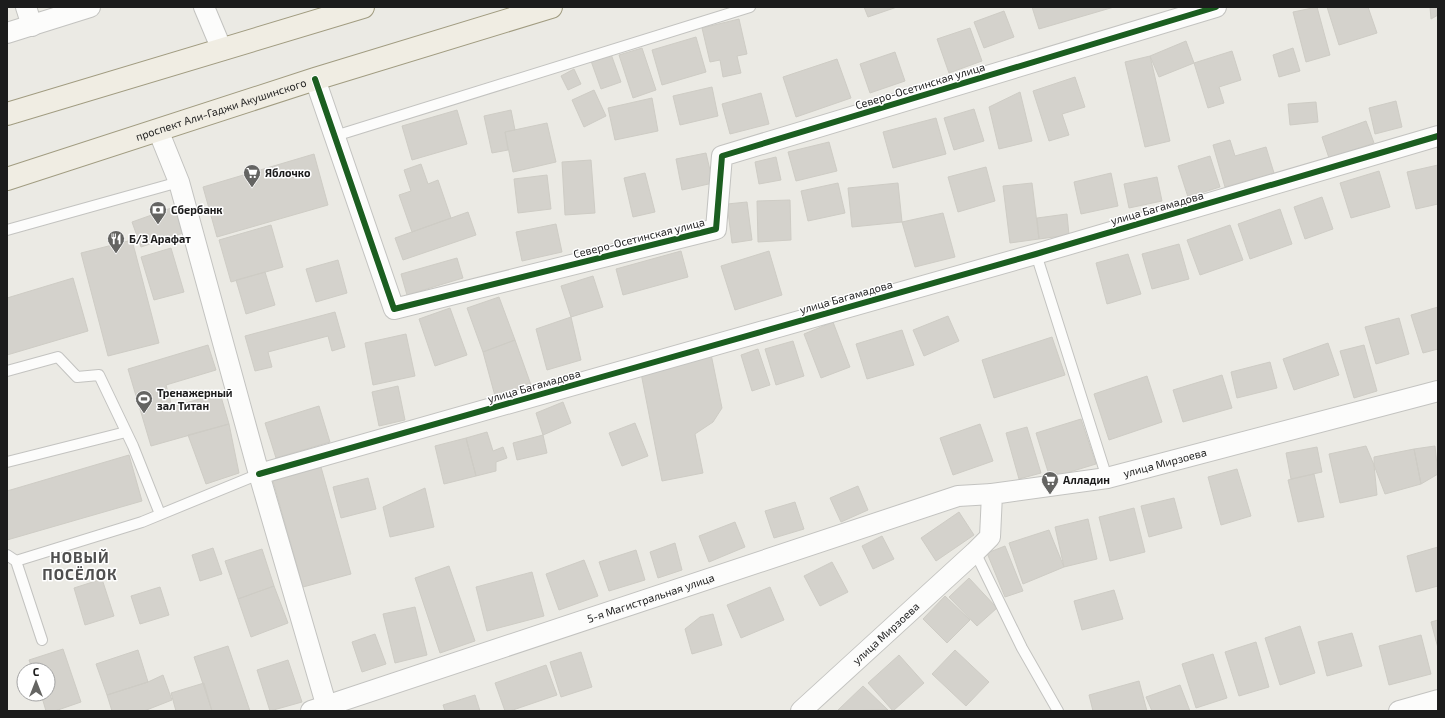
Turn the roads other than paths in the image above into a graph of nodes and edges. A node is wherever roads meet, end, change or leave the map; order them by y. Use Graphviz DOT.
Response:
graph roads {
  1 [pos="26,7"];
  2 [pos="90,7"];
  3 [pos="204,7"];
  4 [pos="363,7"];
  5 [pos="551,7"];
  6 [pos="750,7"];
  7 [pos="1216,7"];
  8 [pos="1176,13"];
  9 [pos="32,26"];
  10 [pos="7,33"];
  11 [pos="222,50"];
  12 [pos="315,79"];
  13 [pos="7,114"];
  14 [pos="158,130"];
  15 [pos="335,136"];
  16 [pos="1438,136"];
  17 [pos="7,178"];
  18 [pos="178,182"];
  19 [pos="7,230"];
  20 [pos="1036,254"];
  21 [pos="7,371"];
  22 [pos="1438,391"];
  23 [pos="126,432"];
  24 [pos="7,462"];
  25 [pos="259,474"];
  26 [pos="1108,478"];
  27 [pos="992,494"];
  28 [pos="160,514"];
  29 [pos="975,552"];
  30 [pos="7,555"];
  31 [pos="16,560"];
  32 [pos="42,640"];
  33 [pos="1438,700"];
  34 [pos="322,709"];
  35 [pos="801,711"];
  36 [pos="1058,711"];
  37 [pos="1399,711"];
  1 -- 9 [label="street"];
  2 -- 9 [label="street"];
  3 -- 11 [label="street"];
  4 -- 11 [label="main road"];
  5 -- 12 [label="main road, проспект Али-Гаджи Акушинского"];
  6 -- 15 [label="lane"];
  7 -- 8 [label="street, Северо-Осетинская улица"];
  8 -- 15 [label="street, Северо-Осетинская улица"];
  9 -- 10 [label="street"];
  11 -- 13 [label="main road"];
  12 -- 14 [label="main road, проспект Али-Гаджи Акушинского"];
  12 -- 15 [label="street, Северо-Осетинская улица"];
  14 -- 17 [label="main road, проспект Али-Гаджи Акушинского"];
  14 -- 18 [label="street"];
  16 -- 20 [label="street, улица Багамадова"];
  18 -- 19 [label="lane"];
  18 -- 25 [label="street"];
  20 -- 25 [label="street, улица Багамадова"];
  20 -- 26 [label="lane"];
  21 -- 23 [label="lane"];
  22 -- 26 [label="street, улица Мирзоева"];
  23 -- 24 [label="lane"];
  23 -- 28 [label="lane"];
  25 -- 28 [label="lane"];
  25 -- 34 [label="street"];
  26 -- 27 [label="street, улица Мирзоева"];
  27 -- 29 [label="street, улица Мирзоева"];
  27 -- 34 [label="street, 5-я Магистральная улица"];
  28 -- 31 [label="lane"];
  29 -- 35 [label="street, улица Мирзоева"];
  29 -- 36 [label="lane"];
  30 -- 31 [label="lane"];
  31 -- 32 [label="lane"];
  33 -- 37 [label="street"];
}
